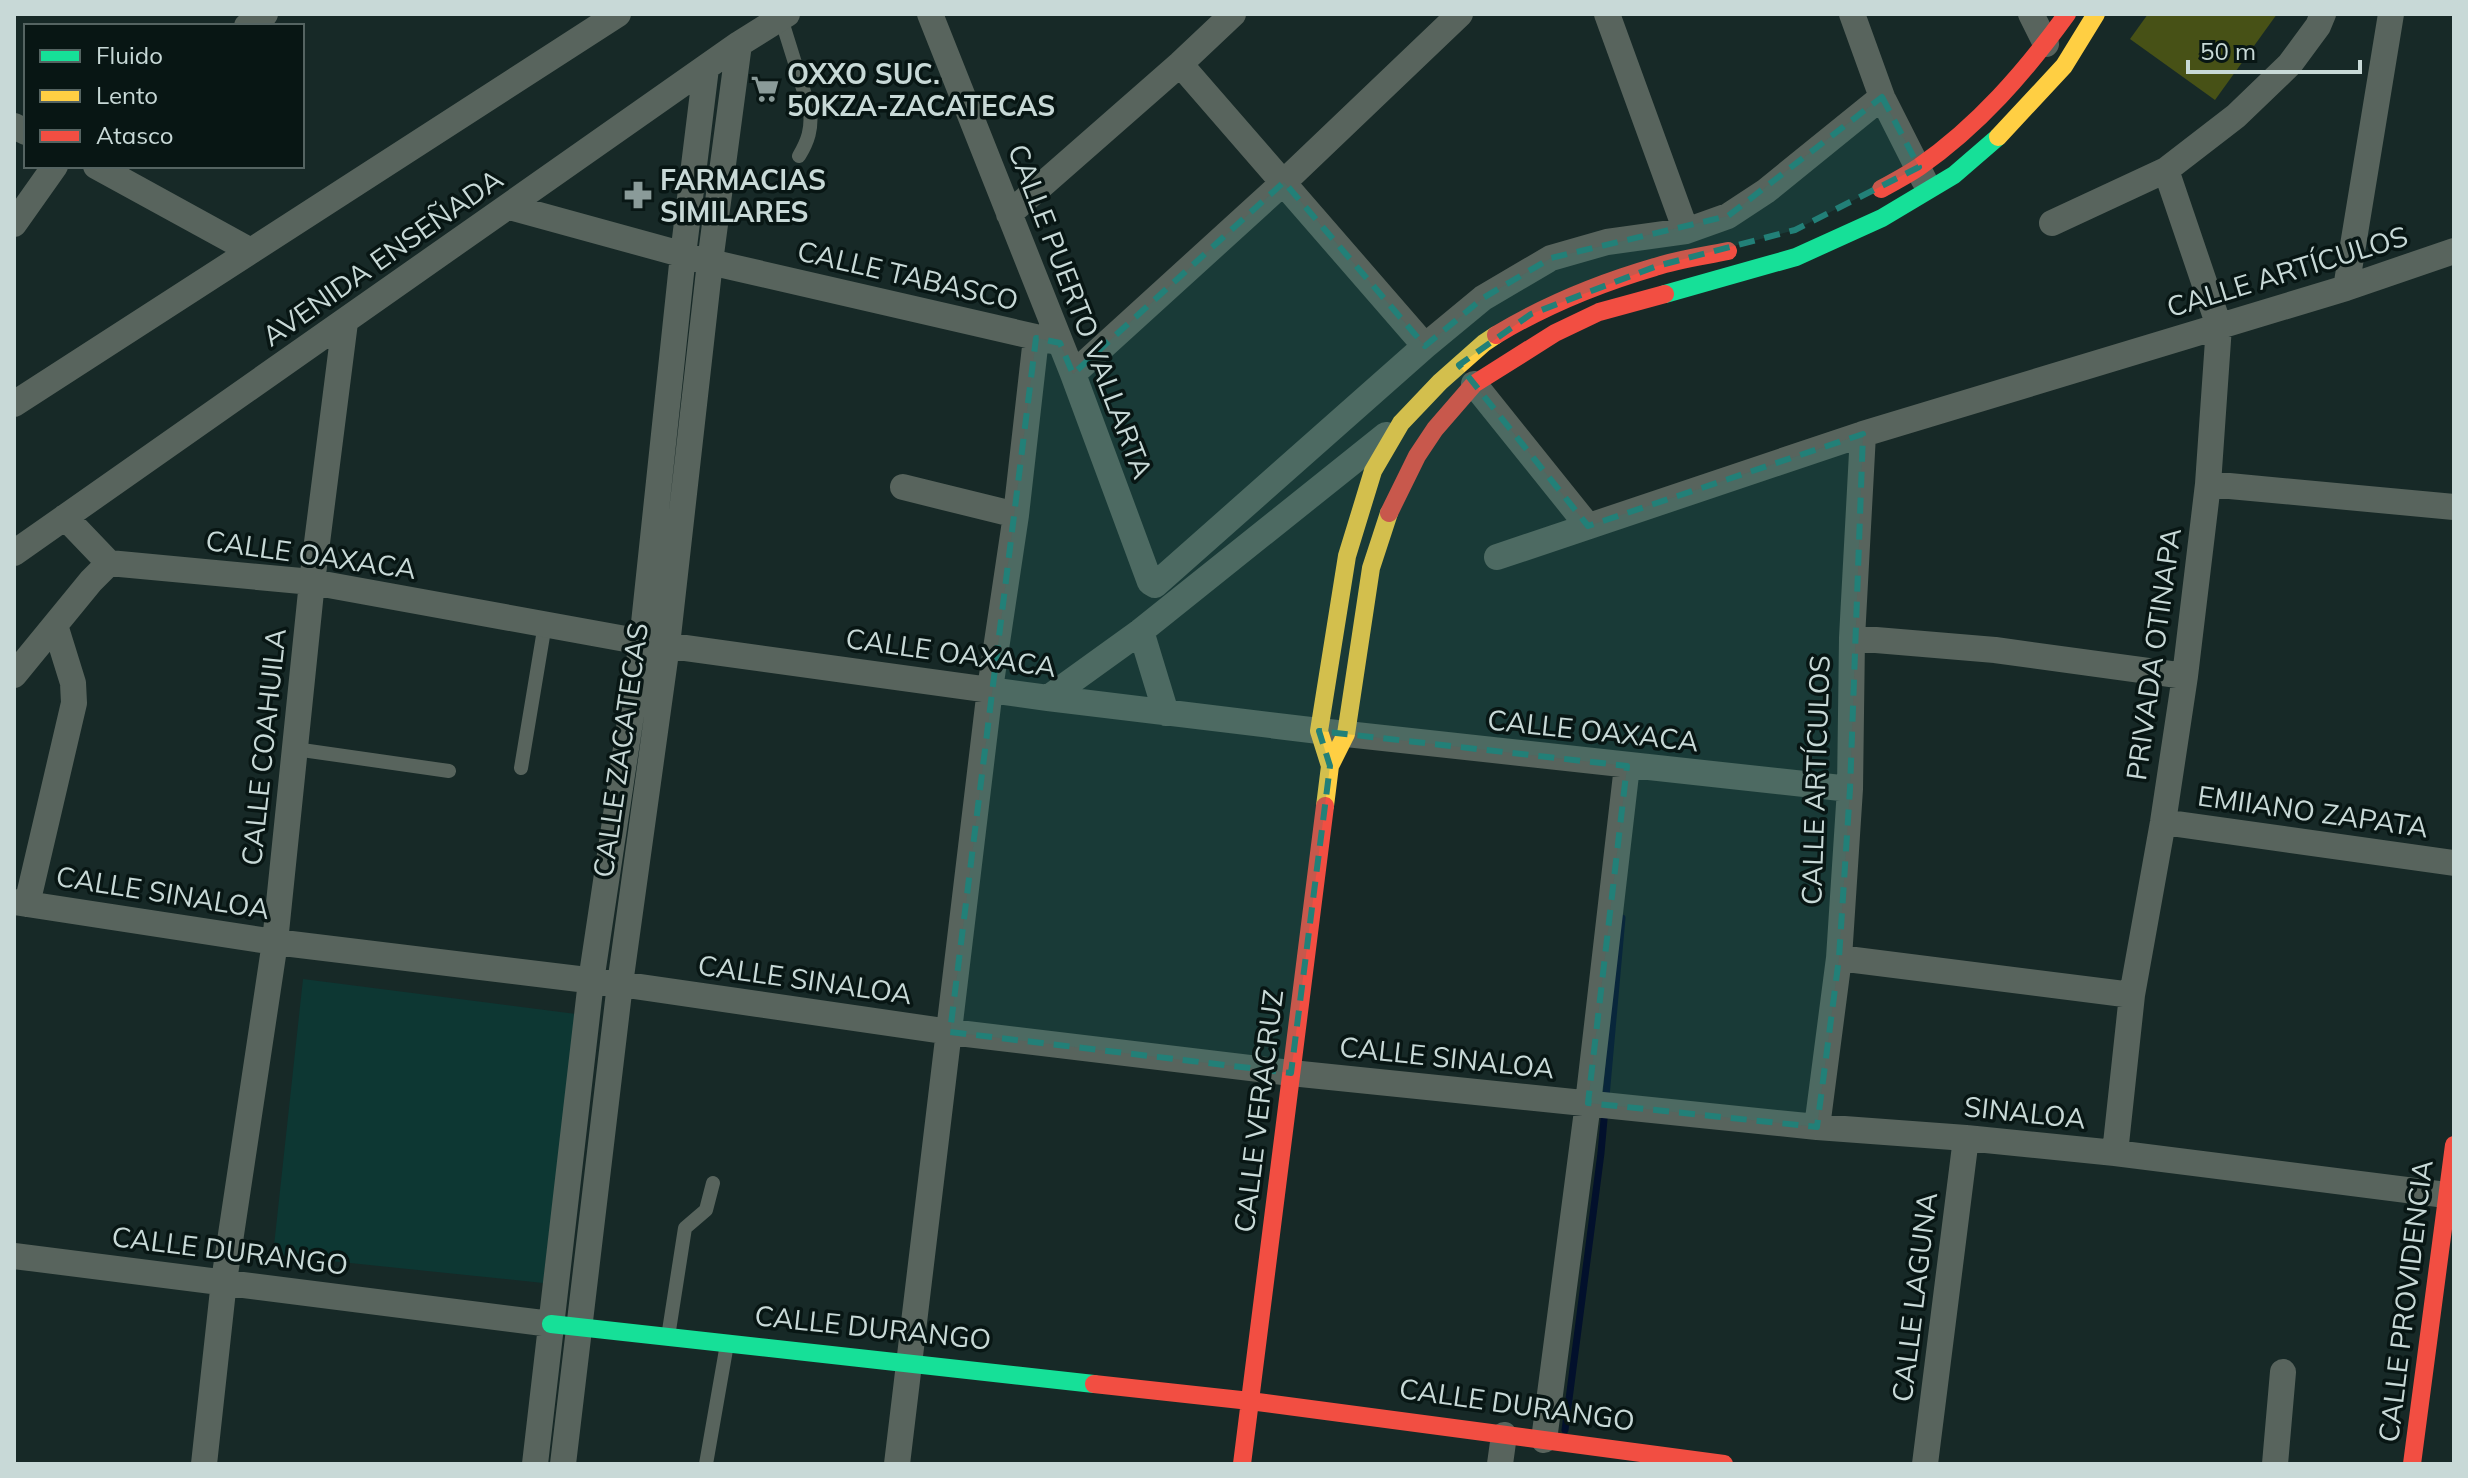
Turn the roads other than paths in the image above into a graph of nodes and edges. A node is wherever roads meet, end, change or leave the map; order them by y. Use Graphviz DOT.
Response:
graph roads {
  1 [pos="930,14"];
  2 [pos="1233,14"];
  3 [pos="1460,14"];
  4 [pos="1607,14"];
  5 [pos="1852,14"];
  6 [pos="2031,14"];
  7 [pos="2067,14"];
  8 [pos="2096,14"];
  9 [pos="2323,14"];
  10 [pos="2391,14"];
  11 [pos="614,15"];
  12 [pos="784,16"];
  13 [pos="739,44"];
  14 [pos="2046,44"];
  15 [pos="1180,64"];
  16 [pos="706,68"];
  17 [pos="1882,97"];
  18 [pos="799,156"];
  19 [pos="54,168"];
  20 [pos="100,168"];
  21 [pos="2166,170"];
  22 [pos="1924,179"];
  23 [pos="1284,182"];
  24 [pos="1862,200"];
  25 [pos="510,207"];
  26 [pos="1009,214"];
  27 [pos="2052,223"];
  28 [pos="14,224"];
  29 [pos="1686,231"];
  30 [pos="1745,246"];
  31 [pos="251,251"];
  32 [pos="2454,251"];
  33 [pos="683,255"];
  34 [pos="710,262"];
  35 [pos="2346,288"];
  36 [pos="345,322"];
  37 [pos="2219,326"];
  38 [pos="1048,340"];
  39 [pos="1425,346"];
  40 [pos="1073,374"];
  41 [pos="1474,384"];
  42 [pos="14,404"];
  43 [pos="1401,423"];
  44 [pos="1863,434"];
  45 [pos="2208,484"];
  46 [pos="903,487"];
  47 [pos="1367,490"];
  48 [pos="1394,502"];
  49 [pos="2454,507"];
  50 [pos="1016,515"];
  51 [pos="65,517"];
  52 [pos="1588,526"];
  53 [pos="14,553"];
  54 [pos="1497,557"];
  55 [pos="109,563"];
  56 [pos="312,582"];
  57 [pos="545,624"];
  58 [pos="55,625"];
  59 [pos="1141,631"];
  60 [pos="1852,638"];
  61 [pos="654,644"];
  62 [pos="14,675"];
  63 [pos="2185,676"];
  64 [pos="990,689"];
  65 [pos="1048,698"];
  66 [pos="1166,713"];
  67 [pos="1319,731"];
  68 [pos="1346,734"];
  69 [pos="295,749"];
  70 [pos="1330,766"];
  71 [pos="1627,766"];
  72 [pos="521,768"];
  73 [pos="449,771"];
  74 [pos="1850,789"];
  75 [pos="2163,822"];
  76 [pos="2454,863"];
  77 [pos="20,903"];
  78 [pos="275,942"];
  79 [pos="1839,958"];
  80 [pos="591,981"];
  81 [pos="620,984"];
  82 [pos="2132,995"];
  83 [pos="950,1032"];
  84 [pos="1291,1073"];
  85 [pos="1588,1103"];
  86 [pos="1817,1127"];
  87 [pos="1966,1138"];
  88 [pos="2454,1145"];
  89 [pos="2115,1153"];
  90 [pos="713,1183"];
  91 [pos="2450,1196"];
  92 [pos="14,1256"];
  93 [pos="224,1281"];
  94 [pos="551,1324"];
  95 [pos="580,1329"];
  96 [pos="668,1338"];
  97 [pos="727,1344"];
  98 [pos="909,1362"];
  99 [pos="2283,1372"];
  100 [pos="1250,1401"];
  101 [pos="1504,1435"];
  102 [pos="1544,1440"];
  103 [pos="204,1464"];
  104 [pos="535,1464"];
  105 [pos="563,1464"];
  106 [pos="706,1464"];
  107 [pos="897,1464"];
  108 [pos="1242,1464"];
  109 [pos="1500,1464"];
  110 [pos="1724,1464"];
  111 [pos="1925,1464"];
  112 [pos="2275,1464"];
  113 [pos="2412,1464"];
  1 -- 26 [label="street, CALLE PUERTO VALLARTA"];
  2 -- 15 [label="street"];
  3 -- 23 [label="street"];
  4 -- 29 [label="street"];
  5 -- 17 [label="street"];
  6 -- 14 [label="street"];
  7 -- 14 [label="street"];
  8 -- 22 [label="street"];
  9 -- 21 [label="street"];
  10 -- 35 [label="street"];
  11 -- 31 [label="street"];
  12 -- 13 [label="street, AVENIDA ENSEÑADA"];
  12 -- 18 [label="lane"];
  13 -- 16 [label="street, AVENIDA ENSEÑADA"];
  13 -- 34 [label="street, CALLE ZACATECAS"];
  14 -- 22 [label="street"];
  15 -- 23 [label="street"];
  15 -- 26 [label="street"];
  16 -- 25 [label="street, AVENIDA ENSEÑADA"];
  16 -- 33 [label="street, CALLE ZACATECAS"];
  17 -- 22 [label="street"];
  17 -- 29 [label="street"];
  19 -- 28 [label="street"];
  20 -- 31 [label="street"];
  21 -- 27 [label="street"];
  21 -- 37 [label="street, PRIVADA OTINAPA"];
  22 -- 24 [label="street"];
  22 -- 41 [label="street, CALLE VERACRUZ"];
  23 -- 39 [label="street"];
  23 -- 40 [label="street"];
  25 -- 33 [label="street, CALLE TABASCO"];
  25 -- 36 [label="street, AVENIDA ENSEÑADA"];
  26 -- 38 [label="street, CALLE PUERTO VALLARTA"];
  29 -- 39 [label="street"];
  30 -- 43 [label="street"];
  31 -- 42 [label="street"];
  32 -- 35 [label="street, CALLE ARTÍCULOS"];
  33 -- 34 [label="street, CALLE TABASCO"];
  33 -- 61 [label="street, CALLE ZACATECAS"];
  34 -- 38 [label="street, CALLE TABASCO"];
  34 -- 61 [label="street, CALLE ZACATECAS"];
  35 -- 37 [label="street, CALLE ARTÍCULOS"];
  36 -- 51 [label="street, AVENIDA ENSEÑADA"];
  36 -- 56 [label="street, CALLE COAHUILA"];
  37 -- 44 [label="street, CALLE ARTÍCULOS"];
  37 -- 45 [label="street, PRIVADA OTINAPA"];
  38 -- 40 [label="street, CALLE PUERTO VALLARTA"];
  38 -- 50 [label="street"];
  39 -- 40 [label="street, CALLE PUERTO VALLARTA"];
  41 -- 48 [label="street, CALLE VERACRUZ"];
  41 -- 52 [label="street"];
  43 -- 47 [label="street"];
  43 -- 59 [label="street"];
  44 -- 52 [label="street, CALLE ARTÍCULOS"];
  44 -- 60 [label="street, CALLE ARTÍCULOS"];
  45 -- 49 [label="street"];
  45 -- 63 [label="street, PRIVADA OTINAPA"];
  46 -- 50 [label="street"];
  47 -- 48 [label="street"];
  47 -- 67 [label="street"];
  48 -- 68 [label="street, CALLE VERACRUZ"];
  50 -- 64 [label="street"];
  51 -- 53 [label="street, AVENIDA ENSEÑADA"];
  51 -- 55 [label="street"];
  52 -- 54 [label="street, CALLE ARTÍCULOS"];
  55 -- 56 [label="street, CALLE OAXACA"];
  55 -- 58 [label="street"];
  56 -- 57 [label="street, CALLE OAXACA"];
  56 -- 69 [label="street, CALLE COAHUILA"];
  57 -- 61 [label="street, CALLE OAXACA"];
  57 -- 72 [label="lane"];
  58 -- 62 [label="street"];
  58 -- 77 [label="street"];
  59 -- 65 [label="street"];
  59 -- 66 [label="street"];
  60 -- 63 [label="street"];
  60 -- 74 [label="street, CALLE ARTÍCULOS"];
  61 -- 64 [label="street, CALLE OAXACA"];
  61 -- 80 [label="street, CALLE ZACATECAS"];
  61 -- 81 [label="street, CALLE ZACATECAS"];
  63 -- 75 [label="street, PRIVADA OTINAPA"];
  64 -- 65 [label="street, CALLE OAXACA"];
  64 -- 83 [label="street"];
  65 -- 66 [label="street, CALLE OAXACA"];
  66 -- 67 [label="street, CALLE OAXACA"];
  67 -- 68 [label="street, CALLE OAXACA"];
  67 -- 70 [label="street, CALLE VERACRUZ"];
  68 -- 70 [label="street, CALLE VERACRUZ"];
  68 -- 71 [label="street, CALLE OAXACA"];
  69 -- 73 [label="lane"];
  69 -- 78 [label="street, CALLE COAHUILA"];
  70 -- 84 [label="street, CALLE VERACRUZ"];
  71 -- 74 [label="street, CALLE OAXACA"];
  71 -- 85 [label="street"];
  74 -- 79 [label="street, CALLE ARTÍCULOS"];
  75 -- 76 [label="street, EMIIANO ZAPATA"];
  75 -- 82 [label="street, PRIVADA OTINAPA"];
  77 -- 78 [label="street, CALLE SINALOA"];
  78 -- 80 [label="street, CALLE SINALOA"];
  78 -- 93 [label="street, CALLE COAHUILA"];
  79 -- 82 [label="street"];
  79 -- 86 [label="street, CALLE ARTÍCULOS"];
  80 -- 81 [label="street, CALLE SINALOA"];
  80 -- 94 [label="street, CALLE ZACATECAS"];
  81 -- 83 [label="street, CALLE SINALOA"];
  81 -- 95 [label="street, CALLE ZACATECAS"];
  82 -- 89 [label="street, PRIVADA OTINAPA"];
  83 -- 84 [label="street, CALLE SINALOA"];
  83 -- 98 [label="street"];
  84 -- 85 [label="street, CALLE SINALOA"];
  84 -- 100 [label="street, CALLE VERACRUZ"];
  85 -- 86 [label="street, SINALOA"];
  85 -- 102 [label="street"];
  86 -- 87 [label="street, SINALOA"];
  87 -- 89 [label="street, SINALOA"];
  87 -- 111 [label="street, CALLE LAGUNA"];
  88 -- 91 [label="street, CALLE PROVIDENCIA"];
  89 -- 91 [label="street, SINALOA"];
  90 -- 96 [label="lane"];
  91 -- 113 [label="street, CALLE PROVIDENCIA"];
  92 -- 93 [label="street, CALLE DURANGO"];
  93 -- 94 [label="street, CALLE DURANGO"];
  93 -- 103 [label="street, CALLE COAHUILA"];
  94 -- 95 [label="street, CALLE DURANGO"];
  94 -- 104 [label="street, CALLE ZACATECAS"];
  95 -- 96 [label="street, CALLE DURANGO"];
  95 -- 105 [label="street, CALLE ZACATECAS"];
  96 -- 97 [label="street, CALLE DURANGO"];
  97 -- 98 [label="street, CALLE DURANGO"];
  97 -- 106 [label="lane"];
  98 -- 100 [label="street, CALLE DURANGO"];
  98 -- 107 [label="street"];
  99 -- 112 [label="street"];
  100 -- 101 [label="street, CALLE DURANGO"];
  100 -- 108 [label="street, CALLE VERACRUZ"];
  101 -- 102 [label="street, CALLE DURANGO"];
  101 -- 109 [label="street"];
  102 -- 110 [label="street, CALLE DURANGO"];
}
